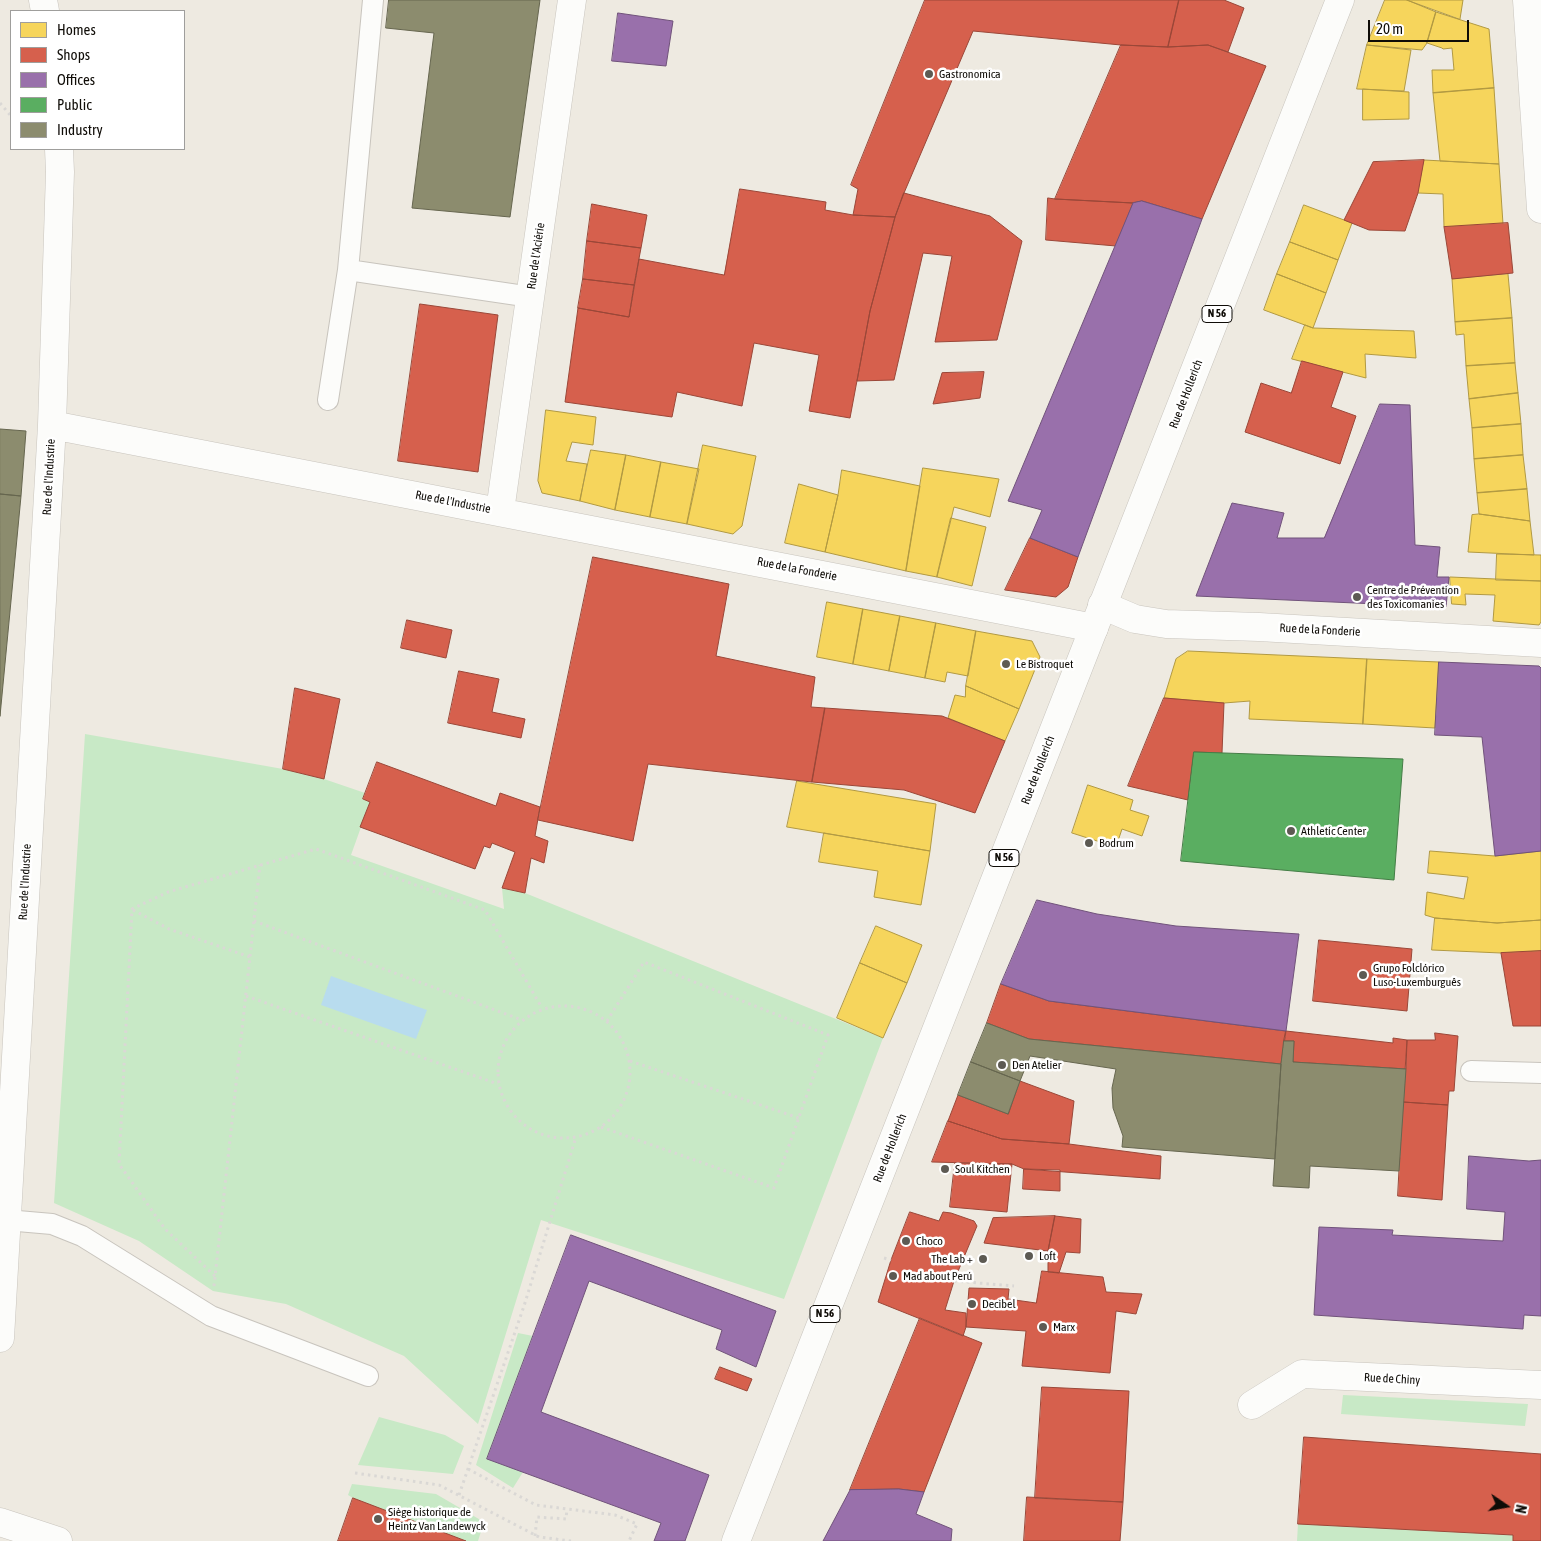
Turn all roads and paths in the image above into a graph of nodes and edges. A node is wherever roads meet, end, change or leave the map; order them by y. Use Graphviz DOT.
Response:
graph roads {
  1 [pos="373,0"];
  2 [pos="572,0"];
  3 [pos="1340,0"];
  4 [pos="1527,0"];
  5 [pos="0,103"];
  6 [pos="10,115"];
  7 [pos="58,150"];
  8 [pos="1541,209"];
  9 [pos="348,270"];
  10 [pos="530,297"];
  11 [pos="328,400"];
  12 [pos="52,425"];
  13 [pos="500,511"];
  14 [pos="1098,616"];
  15 [pos="1541,643"];
  16 [pos="260,865"];
  17 [pos="132,909"];
  18 [pos="254,920"];
  19 [pos="250,957"];
  20 [pos="246,996"];
  21 [pos="542,1008"];
  22 [pos="522,1020"];
  23 [pos="607,1021"];
  24 [pos="630,1061"];
  25 [pos="1471,1071"];
  26 [pos="1541,1073"];
  27 [pos="498,1084"];
  28 [pos="799,1118"];
  29 [pos="601,1127"];
  30 [pos="576,1137"];
  31 [pos="6,1220"];
  32 [pos="884,1258"];
  33 [pos="891,1260"];
  34 [pos="215,1276"];
  35 [pos="954,1280"];
  36 [pos="1014,1286"];
  37 [pos="211,1316"];
  38 [pos="0,1338"];
  39 [pos="368,1376"];
  40 [pos="1541,1385"];
  41 [pos="1252,1405"];
  42 [pos="468,1469"];
  43 [pos="355,1473"];
  44 [pos="459,1495"];
  45 [pos="567,1509"];
  46 [pos="0,1522"];
  47 [pos="46,1536"];
  48 [pos="535,1536"];
  49 [pos="571,1541"];
  50 [pos="629,1541"];
  51 [pos="736,1541"];
  1 -- 9 [label="lane"];
  2 -- 10 [label="street, Rue de l'Aciérie"];
  3 -- 14 [label="street, Rue de Hollerich / N 56"];
  4 -- 8 [label="street"];
  5 -- 6 [label="path"];
  7 -- 12 [label="street, Rue de l'Industrie"];
  9 -- 10 [label="lane"];
  9 -- 11 [label="lane"];
  10 -- 13 [label="street, Rue de l'Aciérie"];
  12 -- 13 [label="street, Rue de l'Industrie"];
  12 -- 31 [label="street, Rue de l'Industrie"];
  13 -- 14 [label="street, Rue de la Fonderie"];
  14 -- 15 [label="street, Rue de la Fonderie"];
  14 -- 51 [label="street, Rue de Hollerich / N 56"];
  16 -- 17 [label="path"];
  16 -- 18 [label="path"];
  16 -- 21 [label="path"];
  17 -- 19 [label="path"];
  17 -- 34 [label="path"];
  18 -- 19 [label="path"];
  18 -- 22 [label="path"];
  19 -- 20 [label="path"];
  20 -- 27 [label="path"];
  20 -- 34 [label="path"];
  21 -- 22 [label="path"];
  21 -- 23 [label="path"];
  22 -- 27 [label="path"];
  23 -- 24 [label="path"];
  23 -- 28 [label="path"];
  24 -- 28 [label="path"];
  24 -- 29 [label="path"];
  25 -- 26 [label="lane"];
  27 -- 30 [label="path"];
  28 -- 29 [label="path"];
  29 -- 30 [label="path"];
  30 -- 42 [label="path"];
  31 -- 37 [label="lane"];
  31 -- 38 [label="street, Rue de l'Industrie"];
  32 -- 33 [label="path"];
  34 -- 37 [label="path"];
  35 -- 36 [label="path"];
  37 -- 39 [label="lane"];
  40 -- 41 [label="street, Rue de Chiny"];
  42 -- 44 [label="path"];
  42 -- 45 [label="path"];
  43 -- 44 [label="path"];
  44 -- 48 [label="path"];
  45 -- 48 [label="path"];
  45 -- 50 [label="path"];
  46 -- 47 [label="street"];
  48 -- 49 [label="path"];
}
